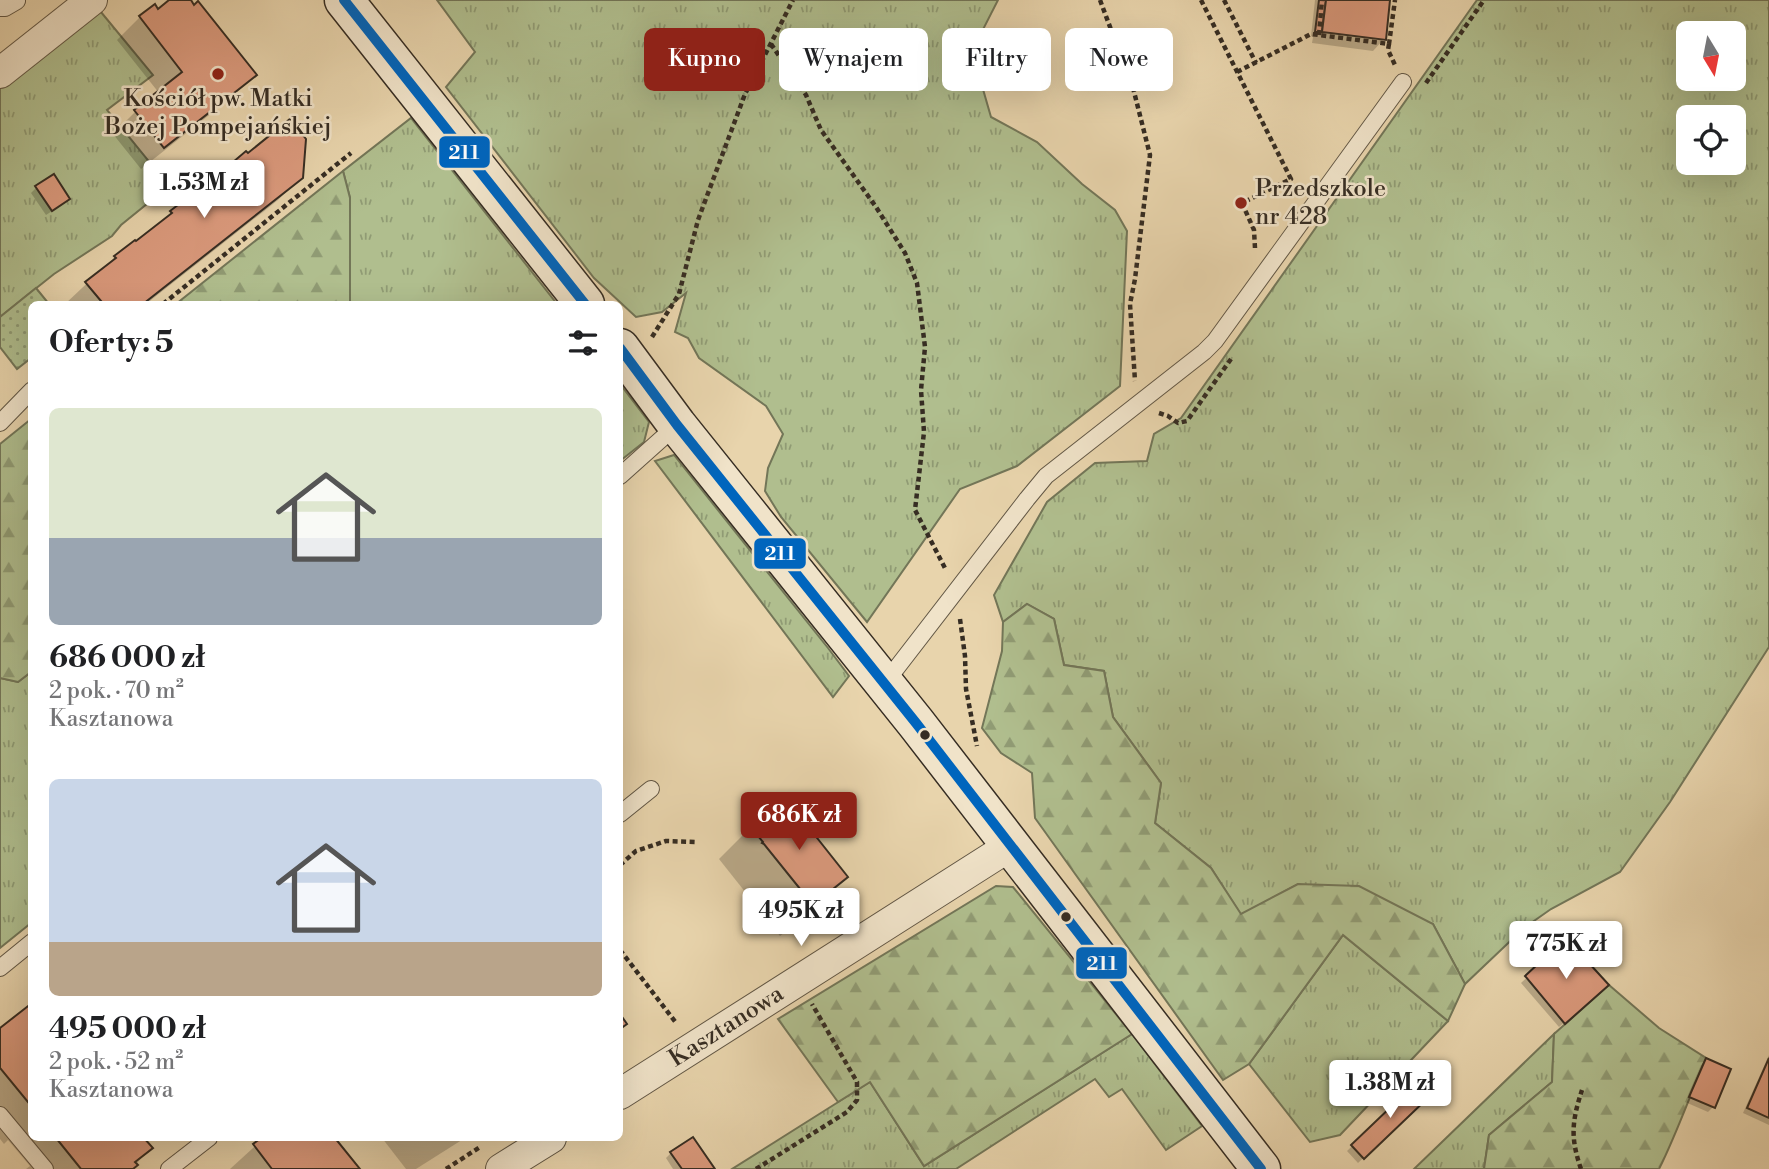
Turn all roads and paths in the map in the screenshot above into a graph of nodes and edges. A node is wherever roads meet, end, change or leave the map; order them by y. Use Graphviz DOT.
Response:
graph roads {
  1 [pos="92,0"];
  2 [pos="344,0"];
  3 [pos="793,0"];
  4 [pos="1100,0"];
  5 [pos="1201,0"];
  6 [pos="1224,0"];
  7 [pos="1322,0"];
  8 [pos="1395,0"];
  9 [pos="17,1"];
  10 [pos="0,8"];
  11 [pos="1319,35"];
  12 [pos="771,44"];
  13 [pos="1256,63"];
  14 [pos="1237,72"];
  15 [pos="0,73"];
  16 [pos="1403,82"];
  17 [pos="351,153"];
  18 [pos="1254,254"];
  19 [pos="167,301"];
  20 [pos="583,301"];
  21 [pos="624,354"];
  22 [pos="1146,378"];
  23 [pos="28,394"];
  24 [pos="0,423"];
  25 [pos="677,425"];
  26 [pos="623,473"];
  27 [pos="949,575"];
  28 [pos="956,591"];
  29 [pos="884,684"];
  30 [pos="979,754"];
  31 [pos="651,789"];
  32 [pos="623,812"];
  33 [pos="696,842"];
  34 [pos="1010,846"];
  35 [pos="623,863"];
  36 [pos="28,945"];
  37 [pos="623,954"];
  38 [pos="0,968"];
  39 [pos="810,1000"];
  40 [pos="677,1024"];
  41 [pos="1582,1090"];
  42 [pos="623,1092"];
  43 [pos="0,1115"];
  44 [pos="205,1141"];
  45 [pos="546,1141"];
  46 [pos="485,1144"];
  47 [pos="45,1169"];
  48 [pos="169,1169"];
  49 [pos="446,1169"];
  50 [pos="501,1169"];
  51 [pos="757,1169"];
  52 [pos="1260,1169"];
  53 [pos="1581,1169"];
  1 -- 15 [label="street"];
  2 -- 20 [label="street"];
  3 -- 12 [label="path"];
  4 -- 22 [label="path"];
  5 -- 14 [label="path"];
  6 -- 13 [label="path"];
  7 -- 11 [label="path"];
  8 -- 11 [label="path"];
  9 -- 10 [label="lane"];
  11 -- 13 [label="path"];
  12 -- 21 [label="path"];
  12 -- 27 [label="path"];
  13 -- 14 [label="path"];
  14 -- 18 [label="path"];
  16 -- 28 [label="lane"];
  17 -- 19 [label="path"];
  21 -- 25 [label="street"];
  23 -- 24 [label="lane"];
  25 -- 26 [label="lane"];
  25 -- 29 [label="street"];
  28 -- 29 [label="lane"];
  28 -- 30 [label="path"];
  29 -- 34 [label="street"];
  31 -- 32 [label="lane"];
  33 -- 35 [label="path"];
  34 -- 42 [label="street, Kasztanowa"];
  34 -- 52 [label="street"];
  36 -- 38 [label="lane"];
  37 -- 40 [label="path"];
  39 -- 51 [label="path"];
  41 -- 53 [label="path"];
  43 -- 47 [label="lane"];
  44 -- 48 [label="lane"];
  45 -- 50 [label="street"];
  46 -- 49 [label="path"];
}
